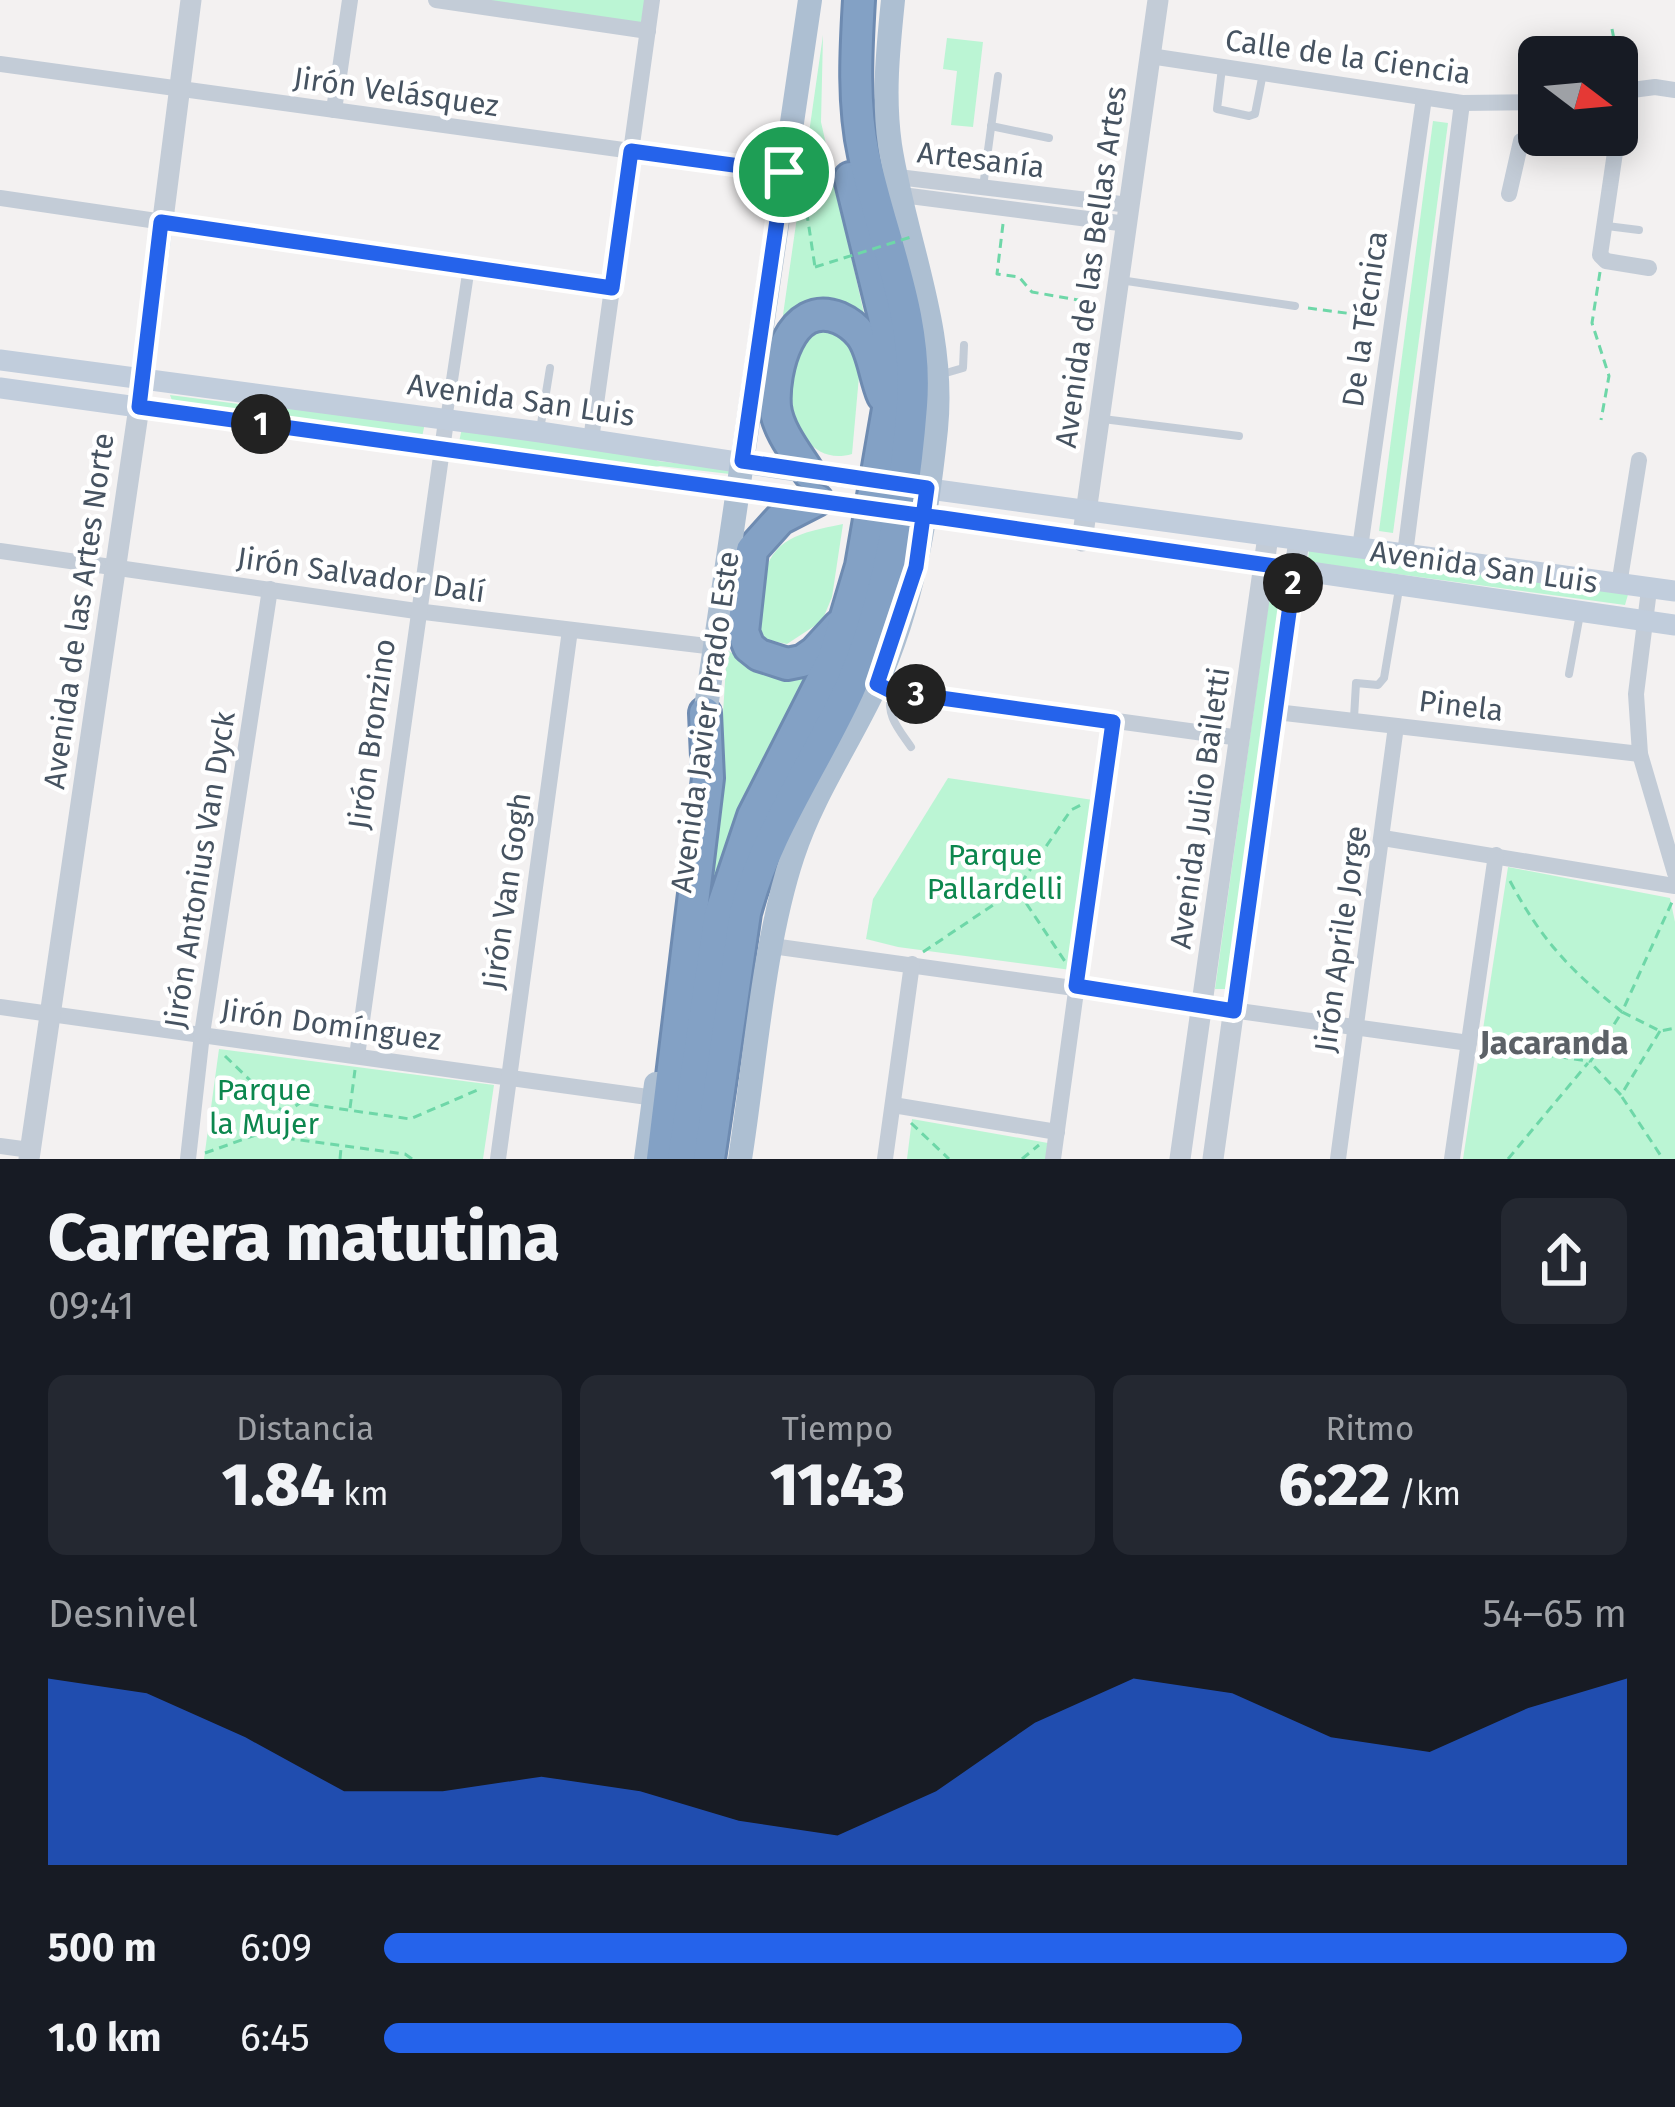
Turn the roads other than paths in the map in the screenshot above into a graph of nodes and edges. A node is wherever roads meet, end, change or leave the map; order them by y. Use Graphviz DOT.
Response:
graph roads {
  1 [pos="191,0"];
  2 [pos="350,0"];
  3 [pos="436,0"];
  4 [pos="652,0"];
  5 [pos="810,0"];
  6 [pos="840,0"];
  7 [pos="859,0"];
  8 [pos="893,0"];
  9 [pos="1158,0"];
  10 [pos="647,31"];
  11 [pos="1150,56"];
  12 [pos="0,64"];
  13 [pos="1222,67"];
  14 [pos="1263,73"];
  15 [pos="998,76"];
  16 [pos="178,89"];
  17 [pos="1638,89"];
  18 [pos="1675,89"];
  19 [pos="1424,98"];
  20 [pos="1518,102"];
  21 [pos="1462,103"];
  22 [pos="334,110"];
  23 [pos="991,125"];
  24 [pos="1049,137"];
  25 [pos="631,151"];
  26 [pos="1518,153"];
  27 [pos="1616,156"];
  28 [pos="786,160"];
  29 [pos="900,186"];
  30 [pos="983,187"];
  31 [pos="1508,194"];
  32 [pos="0,198"];
  33 [pos="1128,214"];
  34 [pos="161,222"];
  35 [pos="1606,226"];
  36 [pos="1639,230"];
  37 [pos="469,267"];
  38 [pos="1649,268"];
  39 [pos="1119,280"];
  40 [pos="612,288"];
  41 [pos="1295,306"];
  42 [pos="964,345"];
  43 [pos="0,360"];
  44 [pos="550,368"];
  45 [pos="938,375"];
  46 [pos="142,380"];
  47 [pos="0,388"];
  48 [pos="139,407"];
  49 [pos="888,409"];
  50 [pos="1101,419"];
  51 [pos="446,421"];
  52 [pos="540,432"];
  53 [pos="1239,436"];
  54 [pos="590,440"];
  55 [pos="441,449"];
  56 [pos="1639,460"];
  57 [pos="742,461"];
  58 [pos="920,487"];
  59 [pos="820,488"];
  60 [pos="738,489"];
  61 [pos="1086,513"];
  62 [pos="917,515"];
  63 [pos="1268,536"];
  64 [pos="1299,540"];
  65 [pos="1082,541"];
  66 [pos="1360,548"];
  67 [pos="0,551"];
  68 [pos="1405,554"];
  69 [pos="1264,566"];
  70 [pos="114,567"];
  71 [pos="1295,569"];
  72 [pos="1400,585"];
  73 [pos="1619,585"];
  74 [pos="270,589"];
  75 [pos="1649,590"];
  76 [pos="1675,591"];
  77 [pos="416,611"];
  78 [pos="1581,612"];
  79 [pos="847,616"];
  80 [pos="1644,622"];
  81 [pos="1675,625"];
  82 [pos="570,630"];
  83 [pos="715,647"];
  84 [pos="1569,674"];
  85 [pos="884,687"];
  86 [pos="1276,712"];
  87 [pos="705,713"];
  88 [pos="1354,720"];
  89 [pos="1113,722"];
  90 [pos="1396,726"];
  91 [pos="1240,738"];
  92 [pos="911,747"];
  93 [pos="1640,754"];
  94 [pos="797,786"];
  95 [pos="1383,838"];
  96 [pos="1496,855"];
  97 [pos="1675,873"];
  98 [pos="1675,886"];
  99 [pos="772,946"];
  100 [pos="912,964"];
  101 [pos="1076,983"];
  102 [pos="1202,1006"];
  103 [pos="0,1007"];
  104 [pos="1234,1011"];
  105 [pos="51,1013"];
  106 [pos="1356,1027"];
  107 [pos="202,1034"];
  108 [pos="1469,1043"];
  109 [pos="357,1056"];
  110 [pos="509,1077"];
  111 [pos="655,1098"];
  112 [pos="893,1106"];
  113 [pos="1057,1132"];
  114 [pos="0,1146"];
  115 [pos="30,1155"];
  116 [pos="189,1159"];
  117 [pos="498,1159"];
  118 [pos="646,1159"];
  119 [pos="662,1159"];
  120 [pos="683,1159"];
  121 [pos="709,1159"];
  122 [pos="726,1159"];
  123 [pos="740,1159"];
  124 [pos="884,1159"];
  125 [pos="1053,1159"];
  126 [pos="1180,1159"];
  127 [pos="1213,1159"];
  128 [pos="1338,1159"];
  129 [pos="1452,1159"];
  1 -- 16 [label="street, Avenida de las Artes Norte"];
  2 -- 22 [label="street"];
  3 -- 10 [label="street"];
  4 -- 10 [label="street"];
  5 -- 28 [label="main road, Avenida Javier Prado Este"];
  6 -- 49 [label="highway, Avenida Javier Prado Este"];
  7 -- 94 [label="highway"];
  8 -- 29 [label="main road"];
  9 -- 11 [label="street, Avenida de las Bellas Artes"];
  10 -- 25 [label="street"];
  11 -- 13 [label="street, Calle de la Ciencia"];
  11 -- 33 [label="street, Avenida de las Bellas Artes"];
  12 -- 16 [label="street, Jirón Velásquez"];
  13 -- 14 [label="street, Calle de la Ciencia"];
  13 -- 14 [label="lane"];
  14 -- 19 [label="street, Calle de la Ciencia"];
  15 -- 23 [label="lane"];
  16 -- 22 [label="street, Jirón Velásquez"];
  16 -- 34 [label="street, Avenida de las Artes Norte"];
  17 -- 18 [label="street"];
  19 -- 21 [label="street, Calle de la Ciencia"];
  19 -- 66 [label="street, De la Técnica"];
  20 -- 21 [label="street, Calle de la Ciencia"];
  21 -- 68 [label="street"];
  22 -- 25 [label="street, Jirón Velásquez"];
  23 -- 24 [label="lane"];
  23 -- 30 [label="lane"];
  25 -- 28 [label="street, Jirón Velásquez"];
  25 -- 40 [label="street"];
  26 -- 31 [label="street"];
  27 -- 35 [label="street"];
  28 -- 57 [label="main road, Avenida Javier Prado Este"];
  29 -- 30 [label="street, Artesanía"];
  29 -- 33 [label="street, Artesanía"];
  29 -- 45 [label="main road"];
  30 -- 33 [label="street, Artesanía"];
  32 -- 34 [label="street"];
  33 -- 39 [label="street, Avenida de las Bellas Artes"];
  34 -- 37 [label="street"];
  34 -- 46 [label="street, Avenida de las Artes Norte"];
  35 -- 36 [label="lane"];
  35 -- 38 [label="street"];
  37 -- 40 [label="street"];
  37 -- 51 [label="street"];
  39 -- 41 [label="lane"];
  39 -- 50 [label="street, Avenida de las Bellas Artes"];
  40 -- 54 [label="street"];
  42 -- 45 [label="lane"];
  43 -- 46 [label="main road, Avenida San Luis"];
  44 -- 52 [label="lane"];
  45 -- 58 [label="main road"];
  46 -- 48 [label="street, Avenida de las Artes Norte"];
  46 -- 51 [label="main road, Avenida San Luis"];
  47 -- 48 [label="main road, Avenida San Luis"];
  48 -- 55 [label="main road, Avenida San Luis"];
  48 -- 70 [label="street, Avenida de las Artes Norte"];
  49 -- 59 [label="highway"];
  49 -- 79 [label="highway, Avenida Javier Prado Este"];
  50 -- 53 [label="lane"];
  50 -- 61 [label="street, Avenida de las Bellas Artes"];
  51 -- 52 [label="main road, Avenida San Luis"];
  51 -- 55 [label="street, Jirón Bronzino"];
  52 -- 54 [label="main road, Avenida San Luis"];
  54 -- 57 [label="main road, Avenida San Luis"];
  55 -- 60 [label="main road, Avenida San Luis"];
  55 -- 77 [label="street, Jirón Bronzino"];
  56 -- 73 [label="street"];
  57 -- 59 [label="main road, Avenida San Luis"];
  57 -- 60 [label="main road, Avenida Javier Prado Este"];
  58 -- 59 [label="main road, Avenida San Luis, bridge"];
  58 -- 61 [label="main road, Avenida San Luis"];
  58 -- 62 [label="main road"];
  59 -- 60 [label="main road, Avenida San Luis"];
  59 -- 62 [label="main road, Avenida San Luis, bridge"];
  59 -- 79 [label="highway"];
  60 -- 83 [label="main road, Avenida Javier Prado Este"];
  61 -- 63 [label="main road, Avenida San Luis"];
  61 -- 65 [label="street, Avenida de las Bellas Artes"];
  62 -- 65 [label="main road, Avenida San Luis"];
  62 -- 85 [label="main road"];
  63 -- 64 [label="main road, Avenida San Luis"];
  63 -- 69 [label="street, Avenida Julio Bailetti"];
  64 -- 66 [label="main road, Avenida San Luis"];
  64 -- 71 [label="street, Avenida Julio Bailetti"];
  65 -- 69 [label="main road, Avenida San Luis"];
  66 -- 68 [label="main road, Avenida San Luis"];
  67 -- 70 [label="street, Jirón Salvador Dalí"];
  68 -- 73 [label="main road, Avenida San Luis"];
  69 -- 71 [label="main road, Avenida San Luis"];
  69 -- 91 [label="street, Avenida Julio Bailetti"];
  70 -- 74 [label="street, Jirón Salvador Dalí"];
  70 -- 105 [label="street, Avenida de las Artes Norte"];
  71 -- 72 [label="main road, Avenida San Luis"];
  71 -- 86 [label="street, Avenida Julio Bailetti"];
  72 -- 78 [label="main road, Avenida San Luis"];
  72 -- 88 [label="lane"];
  73 -- 75 [label="main road, Avenida San Luis"];
  74 -- 77 [label="street, Jirón Salvador Dalí"];
  74 -- 107 [label="street, Jirón Antonius Van Dyck"];
  75 -- 76 [label="main road, Avenida San Luis"];
  75 -- 80 [label="street"];
  77 -- 82 [label="street, Jirón Salvador Dalí"];
  77 -- 109 [label="street, Jirón Bronzino"];
  78 -- 80 [label="main road, Avenida San Luis"];
  78 -- 84 [label="lane"];
  79 -- 120 [label="highway, Avenida Javier Prado Este"];
  80 -- 81 [label="main road, Avenida San Luis"];
  80 -- 93 [label="street"];
  82 -- 83 [label="street, Jirón Salvador Dalí"];
  82 -- 110 [label="street, Jirón Van Gogh"];
  83 -- 87 [label="main road, Avenida Javier Prado Este"];
  85 -- 89 [label="street"];
  85 -- 92 [label="lane"];
  85 -- 99 [label="main road"];
  86 -- 88 [label="street, Pinela"];
  86 -- 104 [label="street, Avenida Julio Bailetti"];
  87 -- 111 [label="main road, Avenida Javier Prado Este"];
  87 -- 119 [label="highway"];
  88 -- 90 [label="street, Pinela"];
  89 -- 91 [label="street"];
  89 -- 101 [label="street"];
  90 -- 93 [label="street, Pinela"];
  90 -- 95 [label="street, Jirón Aprile Jorge"];
  91 -- 102 [label="street, Avenida Julio Bailetti"];
  93 -- 97 [label="street"];
  94 -- 121 [label="highway"];
  94 -- 122 [label="highway"];
  95 -- 96 [label="street"];
  95 -- 106 [label="street, Jirón Aprile Jorge"];
  96 -- 98 [label="street"];
  96 -- 108 [label="street"];
  99 -- 100 [label="street"];
  99 -- 123 [label="main road"];
  100 -- 101 [label="street"];
  100 -- 112 [label="street"];
  101 -- 102 [label="street"];
  101 -- 113 [label="street"];
  102 -- 104 [label="street"];
  102 -- 126 [label="street, Avenida Julio Bailetti"];
  103 -- 105 [label="street, Jirón Domínguez"];
  104 -- 106 [label="street"];
  104 -- 127 [label="street, Avenida Julio Bailetti"];
  105 -- 107 [label="street, Jirón Domínguez"];
  105 -- 115 [label="street, Avenida de las Artes Norte"];
  106 -- 108 [label="street"];
  106 -- 128 [label="street, Jirón Aprile Jorge"];
  107 -- 109 [label="street, Jirón Domínguez"];
  107 -- 116 [label="street, Jirón Antonius Van Dyck"];
  108 -- 129 [label="street"];
  109 -- 110 [label="street, Jirón Domínguez"];
  110 -- 111 [label="street, Jirón Domínguez"];
  110 -- 117 [label="street, Jirón Van Gogh"];
  111 -- 118 [label="main road, Avenida Javier Prado Este"];
  112 -- 113 [label="street"];
  112 -- 124 [label="street"];
  113 -- 125 [label="street"];
  114 -- 115 [label="street"];
}
